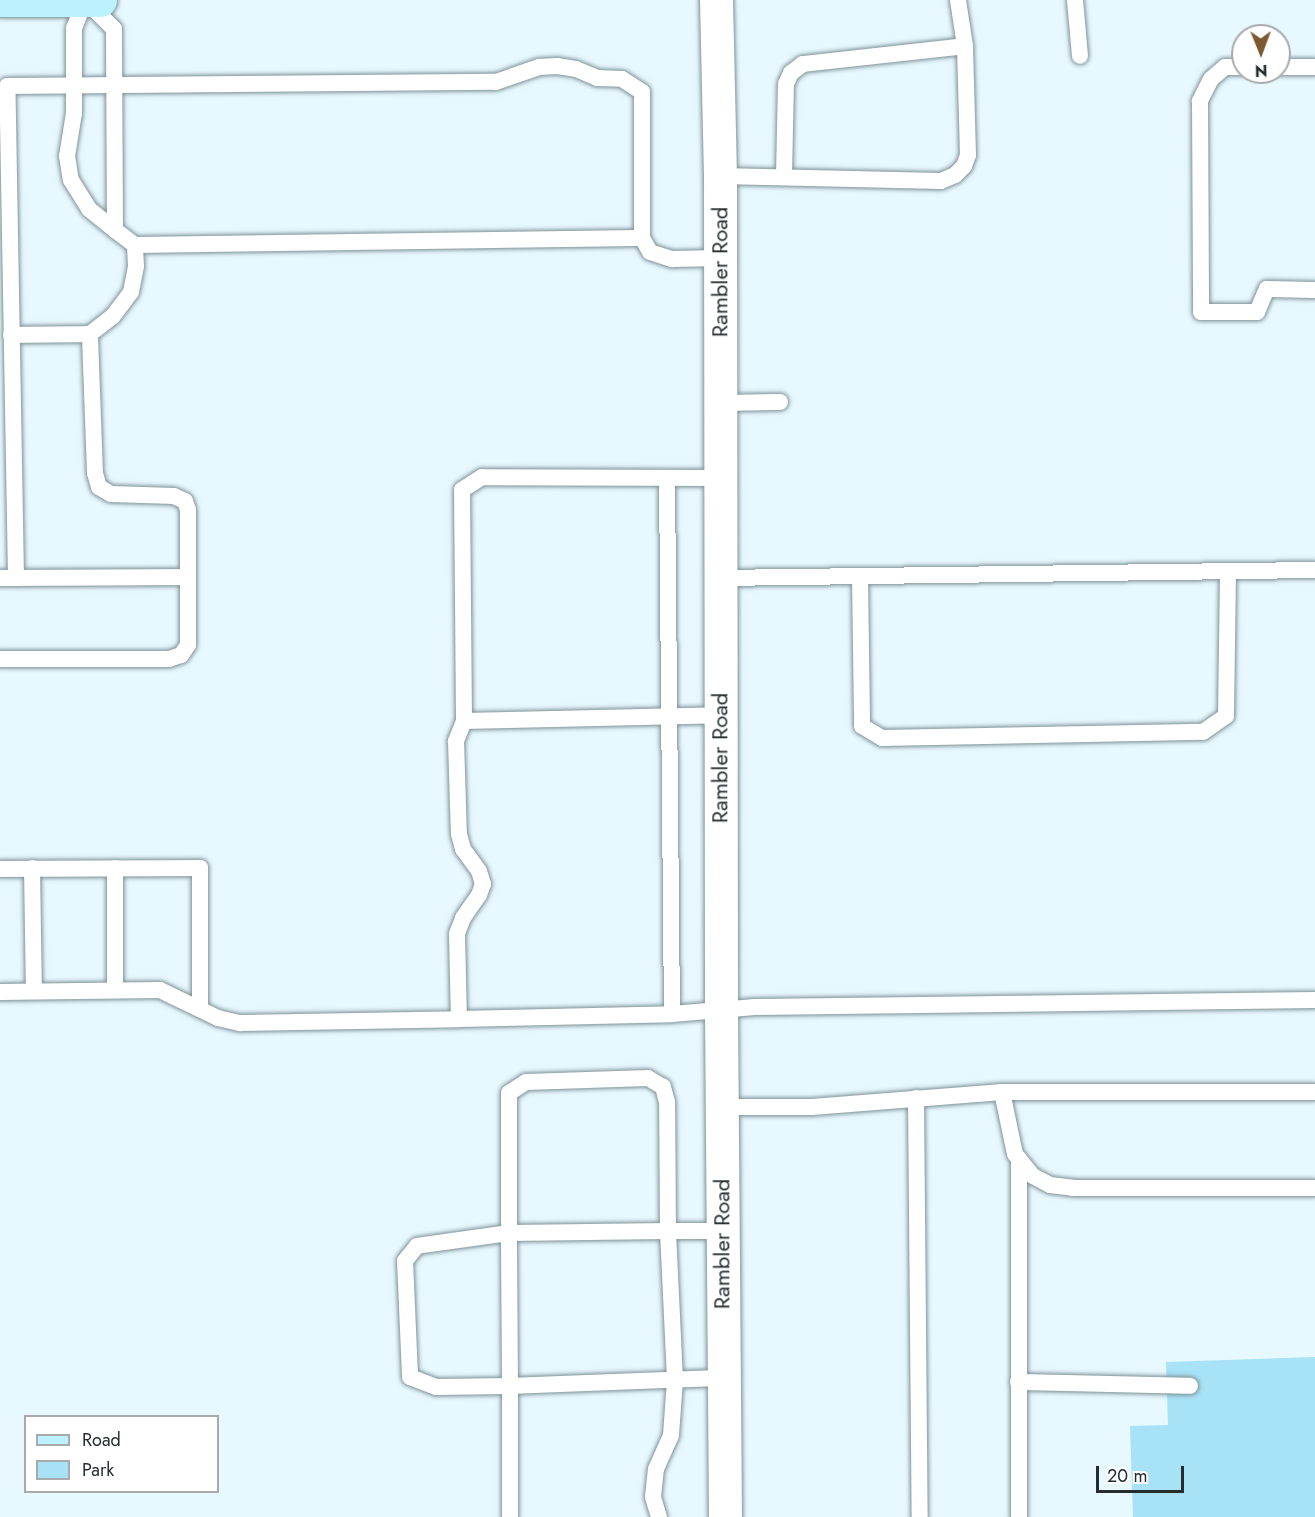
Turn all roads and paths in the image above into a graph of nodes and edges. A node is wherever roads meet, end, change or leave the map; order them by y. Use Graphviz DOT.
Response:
graph roads {
  1 [pos="0,0"];
  2 [pos="85,0"];
  3 [pos="100,0"];
  4 [pos="716,0"];
  5 [pos="958,0"];
  6 [pos="1075,0"];
  7 [pos="965,46"];
  8 [pos="1080,56"];
  9 [pos="1231,67"];
  10 [pos="1291,67"];
  11 [pos="1315,67"];
  12 [pos="3,86"];
  13 [pos="75,87"];
  14 [pos="115,87"];
  15 [pos="720,176"];
  16 [pos="784,176"];
  17 [pos="115,230"];
  18 [pos="642,238"];
  19 [pos="135,245"];
  20 [pos="720,258"];
  21 [pos="1315,290"];
  22 [pos="90,334"];
  23 [pos="11,335"];
  24 [pos="780,402"];
  25 [pos="720,403"];
  26 [pos="667,478"];
  27 [pos="719,478"];
  28 [pos="1315,570"];
  29 [pos="1228,571"];
  30 [pos="860,576"];
  31 [pos="187,577"];
  32 [pos="8,578"];
  33 [pos="719,578"];
  34 [pos="0,659"];
  35 [pos="720,715"];
  36 [pos="668,717"];
  37 [pos="464,721"];
  38 [pos="0,868"];
  39 [pos="32,868"];
  40 [pos="115,868"];
  41 [pos="115,989"];
  42 [pos="34,991"];
  43 [pos="0,992"];
  44 [pos="1315,1000"];
  45 [pos="200,1008"];
  46 [pos="721,1009"];
  47 [pos="672,1014"];
  48 [pos="459,1019"];
  49 [pos="1002,1092"];
  50 [pos="1315,1092"];
  51 [pos="916,1098"];
  52 [pos="721,1107"];
  53 [pos="1019,1159"];
  54 [pos="1315,1188"];
  55 [pos="668,1231"];
  56 [pos="722,1232"];
  57 [pos="509,1233"];
  58 [pos="723,1378"];
  59 [pos="675,1380"];
  60 [pos="1018,1382"];
  61 [pos="510,1386"];
  62 [pos="1190,1386"];
  63 [pos="510,1517"];
  64 [pos="659,1517"];
  65 [pos="725,1517"];
  66 [pos="920,1517"];
  67 [pos="1019,1517"];
  1 -- 2 [label="main road"];
  2 -- 3 [label="main road"];
  2 -- 13 [label="lane"];
  2 -- 14 [label="lane"];
  4 -- 15 [label="street, Rambler Road"];
  5 -- 7 [label="lane"];
  6 -- 8 [label="lane"];
  7 -- 16 [label="lane"];
  7 -- 16 [label="lane"];
  9 -- 21 [label="lane"];
  10 -- 11 [label="lane"];
  12 -- 13 [label="lane"];
  12 -- 23 [label="lane"];
  13 -- 14 [label="lane"];
  13 -- 17 [label="lane"];
  14 -- 17 [label="lane"];
  14 -- 18 [label="lane"];
  15 -- 16 [label="lane"];
  15 -- 20 [label="street, Rambler Road"];
  17 -- 19 [label="lane"];
  18 -- 19 [label="lane"];
  18 -- 20 [label="lane"];
  19 -- 22 [label="lane"];
  20 -- 25 [label="street, Rambler Road"];
  22 -- 23 [label="lane"];
  22 -- 31 [label="lane"];
  23 -- 32 [label="lane"];
  24 -- 25 [label="lane"];
  25 -- 27 [label="street, Rambler Road"];
  26 -- 27 [label="lane"];
  26 -- 36 [label="lane"];
  26 -- 37 [label="lane"];
  27 -- 33 [label="street, Rambler Road"];
  28 -- 29 [label="lane"];
  29 -- 30 [label="lane"];
  29 -- 30 [label="lane"];
  30 -- 33 [label="lane"];
  31 -- 32 [label="lane"];
  31 -- 34 [label="lane"];
  33 -- 35 [label="street, Rambler Road"];
  35 -- 36 [label="lane"];
  35 -- 46 [label="street, Rambler Road"];
  36 -- 37 [label="lane"];
  36 -- 47 [label="lane"];
  37 -- 48 [label="lane"];
  38 -- 39 [label="lane"];
  39 -- 40 [label="lane"];
  39 -- 42 [label="lane"];
  40 -- 41 [label="lane"];
  40 -- 45 [label="lane"];
  41 -- 42 [label="lane"];
  41 -- 45 [label="lane"];
  42 -- 43 [label="lane"];
  44 -- 46 [label="lane"];
  45 -- 48 [label="lane"];
  46 -- 47 [label="lane"];
  46 -- 52 [label="street, Rambler Road"];
  47 -- 48 [label="lane"];
  49 -- 50 [label="lane"];
  49 -- 51 [label="lane"];
  49 -- 53 [label="lane"];
  51 -- 52 [label="lane"];
  51 -- 66 [label="lane"];
  52 -- 56 [label="street, Rambler Road"];
  53 -- 54 [label="lane"];
  53 -- 60 [label="lane"];
  55 -- 56 [label="lane"];
  55 -- 57 [label="lane"];
  55 -- 57 [label="lane"];
  55 -- 59 [label="lane"];
  56 -- 58 [label="street, Rambler Road"];
  57 -- 61 [label="lane"];
  57 -- 61 [label="lane"];
  58 -- 59 [label="lane"];
  58 -- 65 [label="street, Rambler Road"];
  59 -- 61 [label="lane"];
  59 -- 64 [label="lane"];
  60 -- 62 [label="lane"];
  60 -- 67 [label="lane"];
  61 -- 63 [label="lane"];
}
